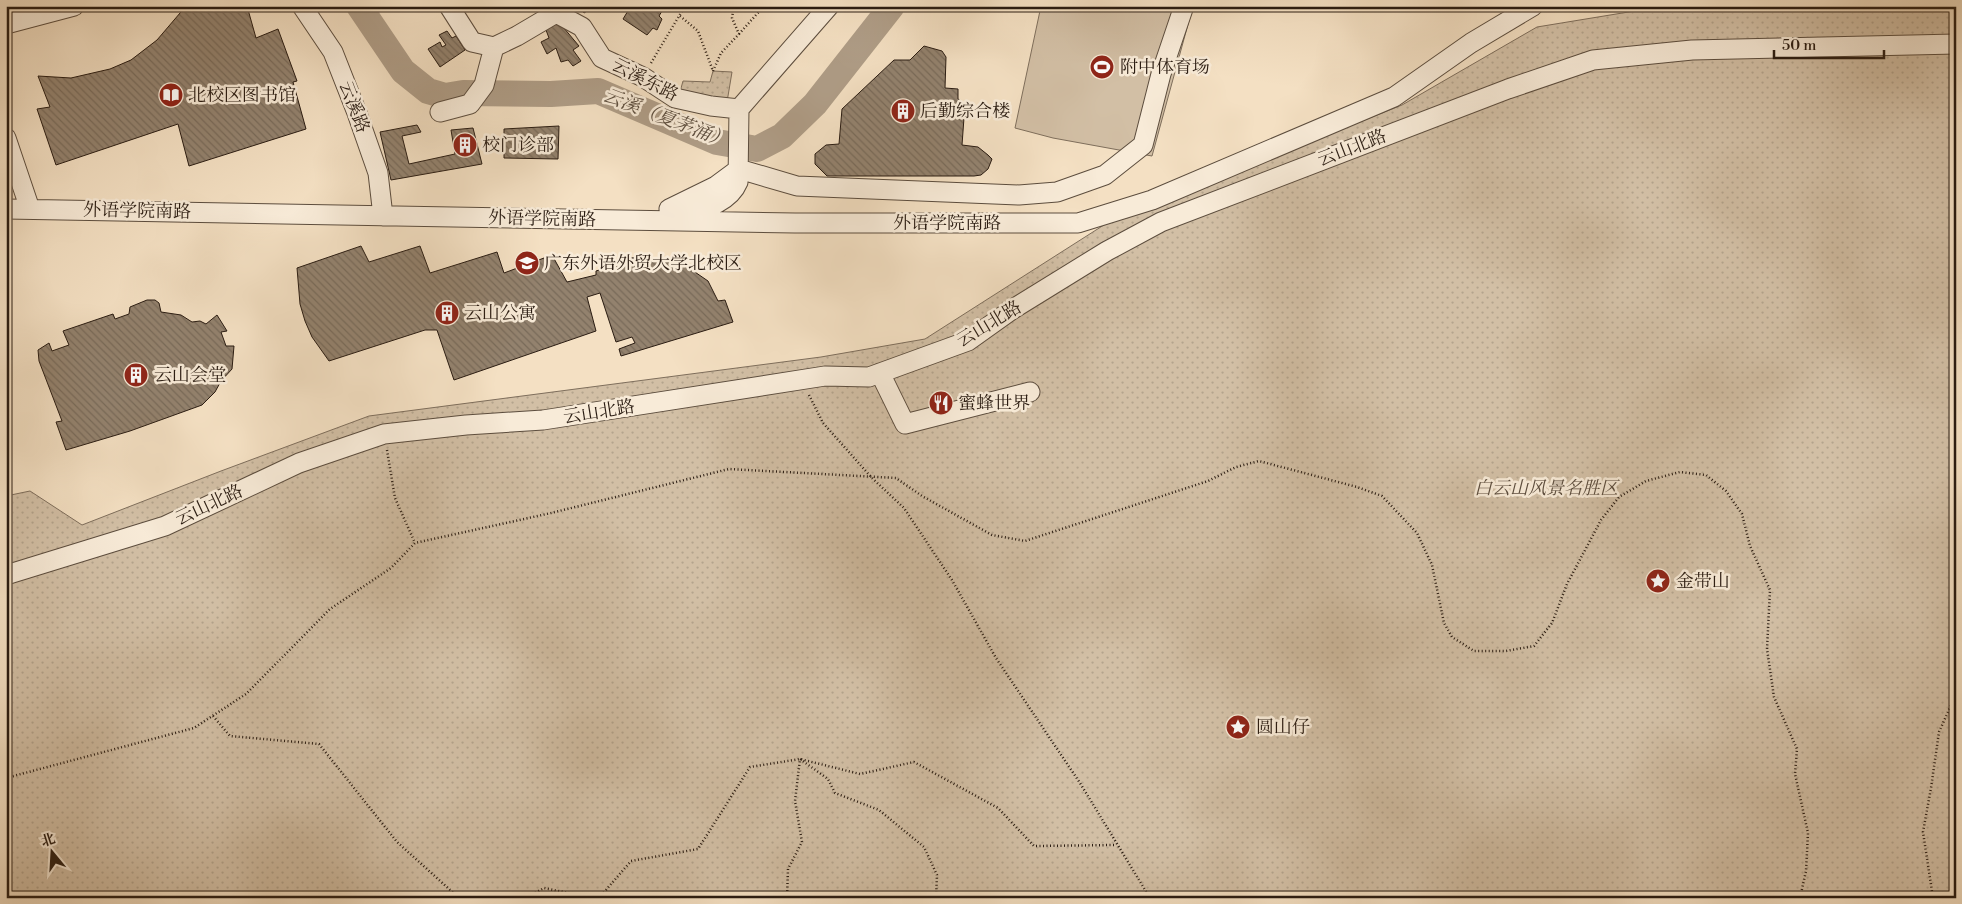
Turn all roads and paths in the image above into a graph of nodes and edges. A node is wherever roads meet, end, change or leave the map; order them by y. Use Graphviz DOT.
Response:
graph roads {
  1 [pos="74,6"];
  2 [pos="302,6"];
  3 [pos="449,6"];
  4 [pos="685,6"];
  5 [pos="734,6"];
  6 [pos="764,6"];
  7 [pos="829,6"];
  8 [pos="1184,6"];
  9 [pos="1533,6"];
  10 [pos="680,16"];
  11 [pos="6,24"];
  12 [pos="739,34"];
  13 [pos="1956,44"];
  14 [pos="494,47"];
  15 [pos="643,77"];
  16 [pos="739,109"];
  17 [pos="440,112"];
  18 [pos="6,138"];
  19 [pos="739,169"];
  20 [pos="1152,200"];
  21 [pos="6,209"];
  22 [pos="30,209"];
  23 [pos="383,216"];
  24 [pos="640,220"];
  25 [pos="666,221"];
  26 [pos="1161,222"];
  27 [pos="880,373"];
  28 [pos="801,380"];
  29 [pos="1030,392"];
  30 [pos="384,434"];
  31 [pos="872,478"];
  32 [pos="415,543"];
  33 [pos="6,575"];
  34 [pos="1956,694"];
  35 [pos="213,716"];
  36 [pos="800,759"];
  37 [pos="6,778"];
  38 [pos="1117,845"];
  39 [pos="459,898"];
  40 [pos="526,898"];
  41 [pos="593,898"];
  42 [pos="599,898"];
  43 [pos="787,898"];
  44 [pos="936,898"];
  45 [pos="1150,898"];
  46 [pos="1800,898"];
  47 [pos="1932,898"];
  1 -- 11 [label="street"];
  2 -- 23 [label="street, 云溪路"];
  3 -- 14 [label="street"];
  4 -- 10 [label="path"];
  5 -- 12 [label="path"];
  6 -- 12 [label="path"];
  7 -- 16 [label="street"];
  8 -- 19 [label="street"];
  9 -- 20 [label="street, 外语学院南路"];
  10 -- 12 [label="path"];
  10 -- 15 [label="path"];
  13 -- 26 [label="street, 云山北路"];
  14 -- 15 [label="street, 云溪东路"];
  14 -- 17 [label="street"];
  15 -- 16 [label="street, 云溪东路"];
  16 -- 19 [label="street"];
  18 -- 22 [label="street"];
  19 -- 24 [label="street"];
  19 -- 25 [label="street"];
  20 -- 25 [label="street, 外语学院南路"];
  20 -- 26 [label="street"];
  21 -- 22 [label="street, 外语学院南路"];
  22 -- 23 [label="street, 外语学院南路"];
  23 -- 24 [label="street, 外语学院南路"];
  24 -- 25 [label="street, 外语学院南路"];
  26 -- 27 [label="street, 云山北路"];
  27 -- 28 [label="street, 云山北路"];
  27 -- 29 [label="street"];
  28 -- 30 [label="street, 云山北路"];
  28 -- 31 [label="path"];
  30 -- 32 [label="path"];
  30 -- 33 [label="street, 云山北路"];
  31 -- 32 [label="path"];
  31 -- 38 [label="path"];
  31 -- 46 [label="path"];
  32 -- 35 [label="path"];
  34 -- 47 [label="path"];
  35 -- 37 [label="path"];
  35 -- 39 [label="path"];
  36 -- 38 [label="path"];
  36 -- 42 [label="path"];
  36 -- 43 [label="path"];
  36 -- 44 [label="path"];
  38 -- 45 [label="path"];
  40 -- 41 [label="path"];
}
